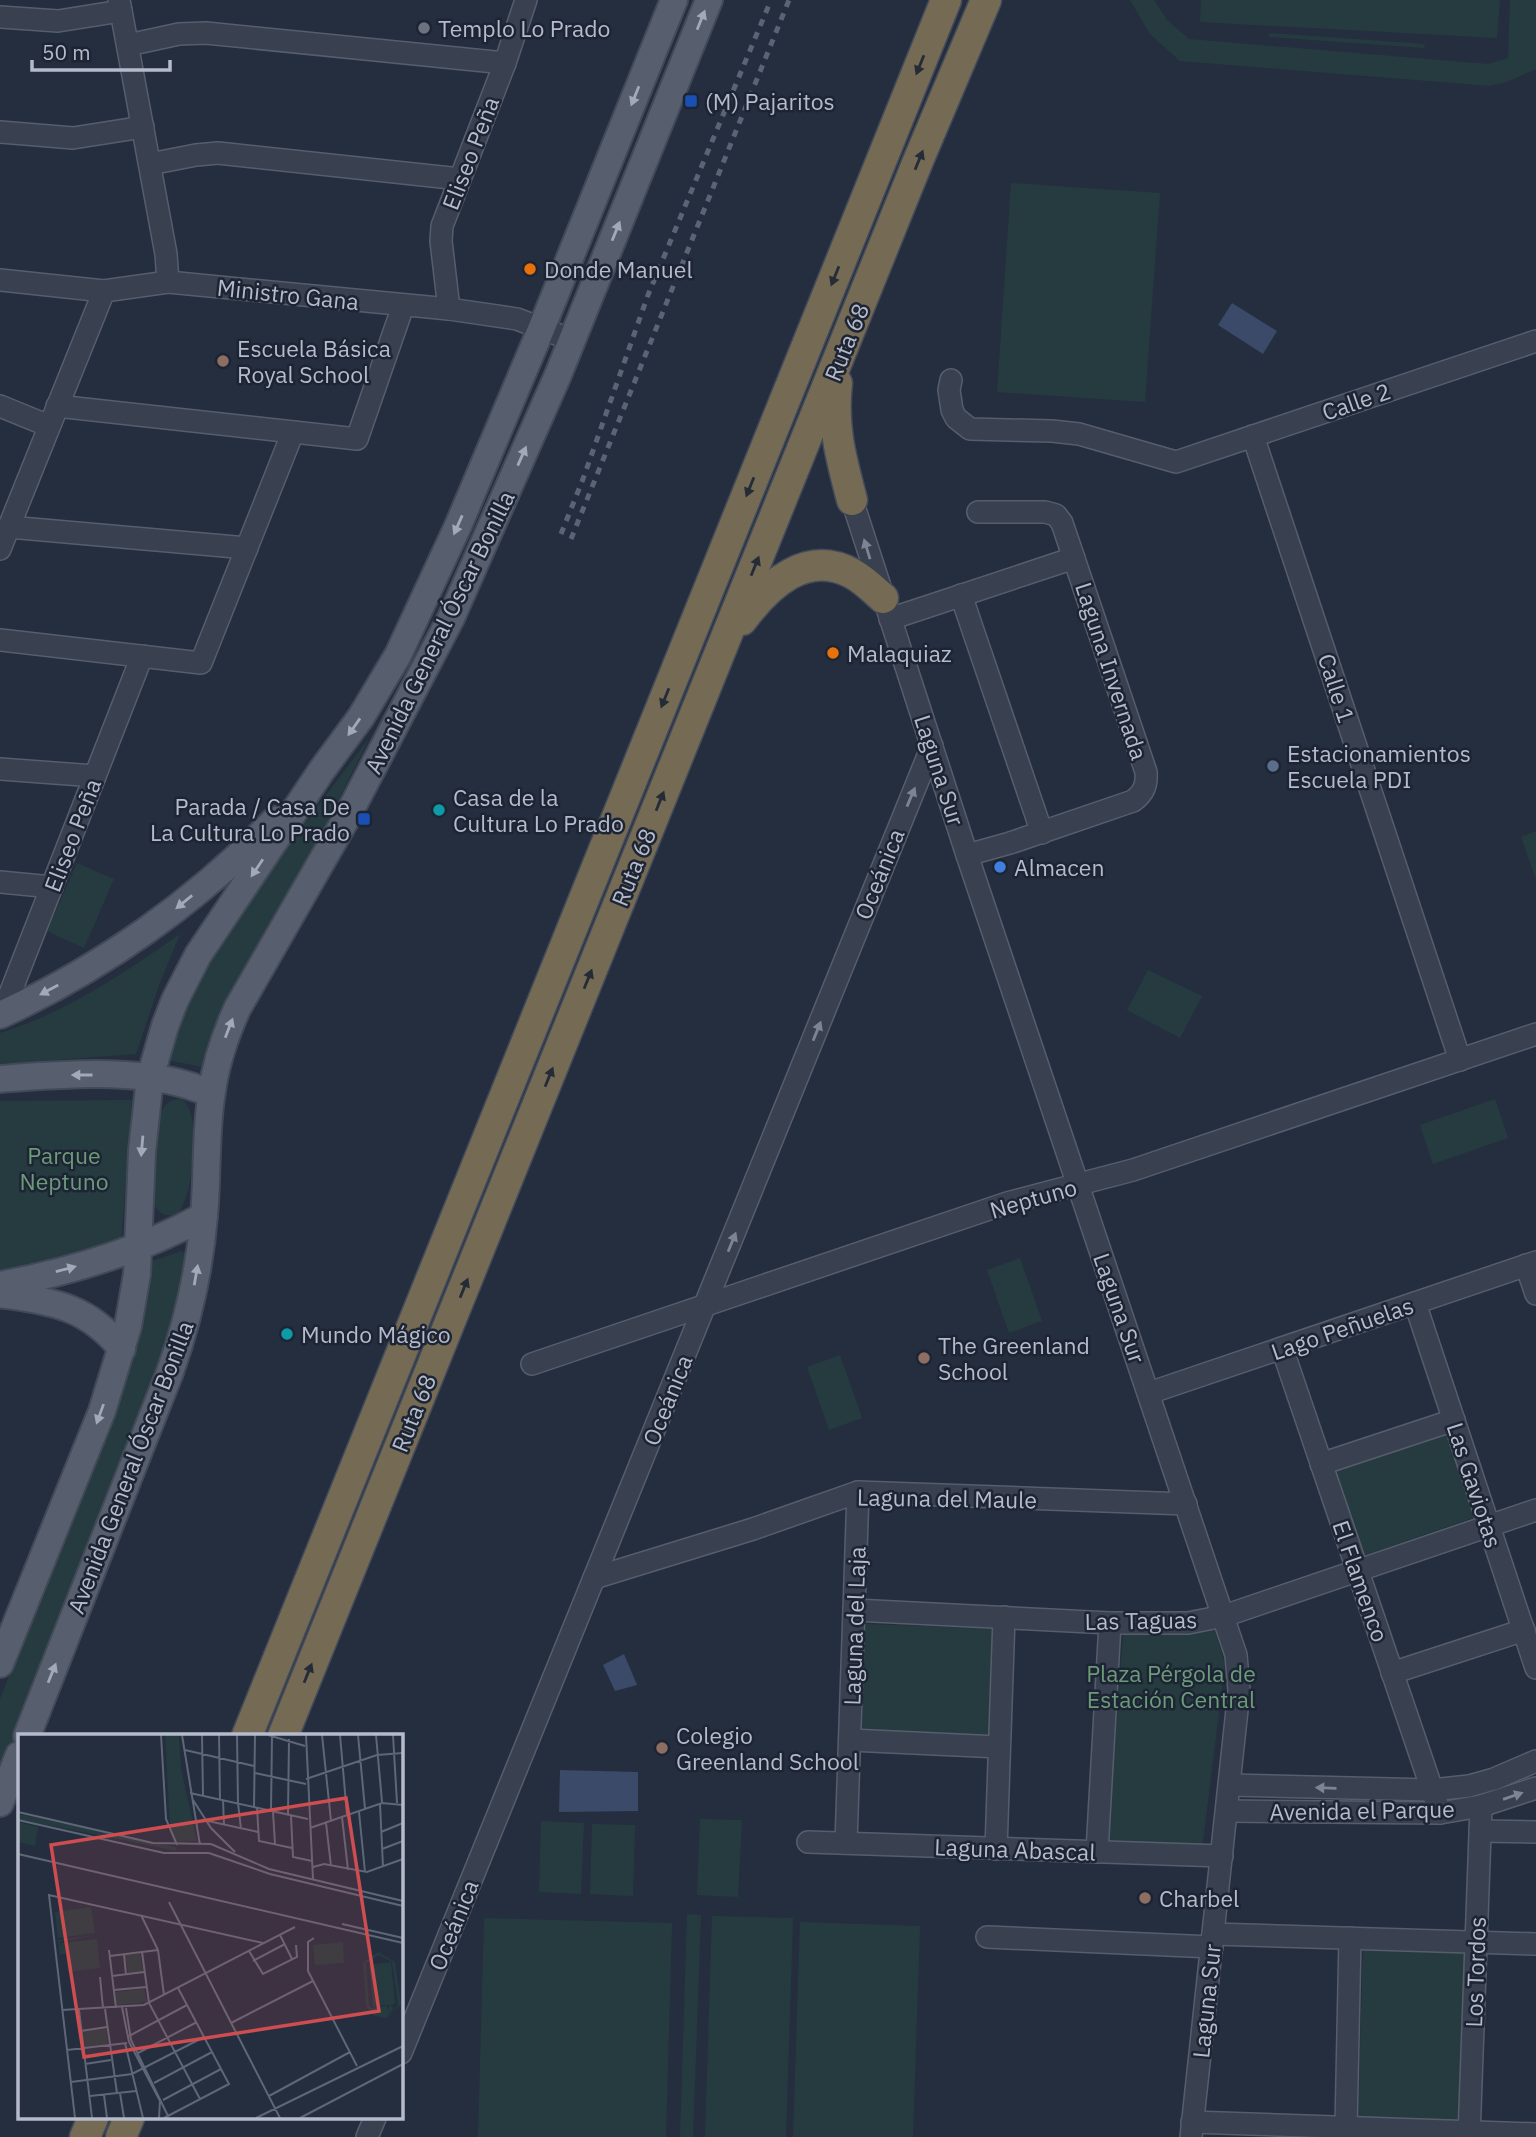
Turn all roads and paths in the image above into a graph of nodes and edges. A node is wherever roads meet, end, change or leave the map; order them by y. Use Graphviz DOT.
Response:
graph roads {
  1 [pos="526,0"];
  2 [pos="674,0"];
  3 [pos="709,0"];
  4 [pos="946,0"];
  5 [pos="986,0"];
  6 [pos="120,5"];
  7 [pos="0,17"];
  8 [pos="128,45"];
  9 [pos="505,62"];
  10 [pos="143,127"];
  11 [pos="0,132"];
  12 [pos="150,164"];
  13 [pos="460,179"];
  14 [pos="0,280"];
  15 [pos="168,282"];
  16 [pos="104,291"];
  17 [pos="403,306"];
  18 [pos="449,310"];
  19 [pos="542,327"];
  20 [pos="572,340"];
  21 [pos="1536,341"];
  22 [pos="841,354"];
  23 [pos="951,380"];
  24 [pos="0,406"];
  25 [pos="53,416"];
  26 [pos="293,432"];
  27 [pos="1253,436"];
  28 [pos="852,500"];
  29 [pos="978,512"];
  30 [pos="3,539"];
  31 [pos="247,548"];
  32 [pos="1074,558"];
  33 [pos="961,595"];
  34 [pos="886,609"];
  35 [pos="0,640"];
  36 [pos="720,652"];
  37 [pos="142,656"];
  38 [pos="932,746"];
  39 [pos="0,769"];
  40 [pos="322,770"];
  41 [pos="95,776"];
  42 [pos="1042,833"];
  43 [pos="967,855"];
  44 [pos="0,882"];
  45 [pos="52,887"];
  46 [pos="1,1014"];
  47 [pos="1536,1034"];
  48 [pos="1460,1060"];
  49 [pos="0,1079"];
  50 [pos="150,1079"];
  51 [pos="211,1094"];
  52 [pos="1079,1185"];
  53 [pos="204,1216"];
  54 [pos="138,1246"];
  55 [pos="1531,1264"];
  56 [pos="0,1285"];
  57 [pos="0,1294"];
  58 [pos="1536,1294"];
  59 [pos="1415,1303"];
  60 [pos="706,1305"];
  61 [pos="1282,1348"];
  62 [pos="121,1349"];
  63 [pos="531,1364"];
  64 [pos="1149,1393"];
  65 [pos="1454,1420"];
  66 [pos="1321,1464"];
  67 [pos="858,1492"];
  68 [pos="1186,1504"];
  69 [pos="1536,1510"];
  70 [pos="1489,1526"];
  71 [pos="1358,1571"];
  72 [pos="594,1578"];
  73 [pos="854,1610"];
  74 [pos="1224,1616"];
  75 [pos="1004,1617"];
  76 [pos="1110,1623"];
  77 [pos="1524,1630"];
  78 [pos="0,1664"];
  79 [pos="1536,1668"];
  80 [pos="1392,1674"];
  81 [pos="28,1734"];
  82 [pos="248,1734"];
  83 [pos="284,1734"];
  84 [pos="850,1740"];
  85 [pos="999,1747"];
  86 [pos="18,1758"];
  87 [pos="1536,1762"];
  88 [pos="1230,1785"];
  89 [pos="1536,1788"];
  90 [pos="1432,1790"];
  91 [pos="0,1803"];
  92 [pos="1481,1806"];
  93 [pos="1227,1811"];
  94 [pos="1440,1813"];
  95 [pos="1480,1831"];
  96 [pos="1536,1832"];
  97 [pos="808,1842"];
  98 [pos="846,1843"];
  99 [pos="996,1849"];
  100 [pos="1097,1852"];
  101 [pos="1222,1856"];
  102 [pos="987,1937"];
  103 [pos="1350,1938"];
  104 [pos="1212,1941"];
  105 [pos="1476,1942"];
  106 [pos="1536,1944"];
  107 [pos="402,2051"];
  108 [pos="92,2120"];
  109 [pos="128,2120"];
  110 [pos="373,2120"];
  111 [pos="1346,2127"];
  112 [pos="1192,2130"];
  113 [pos="1469,2134"];
  114 [pos="1536,2134"];
  115 [pos="85,2137"];
  116 [pos="121,2137"];
  117 [pos="367,2137"];
  1 -- 9 [label="street, Eliseo Peña"];
  2 -- 19 [label="main road, Avenida General Óscar Bonilla, one-way"];
  20 -- 3 [label="main road, Avenida General Óscar Bonilla, one-way"];
  4 -- 82 [label="highway, Ruta 68, one-way"];
  22 -- 5 [label="highway, Ruta 68, one-way"];
  6 -- 7 [label="street"];
  6 -- 8 [label="street"];
  8 -- 9 [label="street"];
  8 -- 10 [label="street"];
  9 -- 13 [label="street, Eliseo Peña"];
  10 -- 11 [label="street"];
  10 -- 12 [label="street"];
  12 -- 13 [label="street"];
  12 -- 15 [label="street"];
  13 -- 18 [label="street, Eliseo Peña"];
  14 -- 16 [label="street, Ministro Gana"];
  15 -- 16 [label="street, Ministro Gana"];
  15 -- 17 [label="street, Ministro Gana"];
  16 -- 25 [label="street"];
  17 -- 18 [label="street, Ministro Gana"];
  17 -- 26 [label="street"];
  18 -- 19 [label="street, Ministro Gana"];
  19 -- 20 [label="street, Ministro Gana"];
  19 -- 40 [label="main road, Avenida General Óscar Bonilla, one-way"];
  51 -- 20 [label="main road, Avenida General Óscar Bonilla, one-way"];
  21 -- 27 [label="street, Calle 2"];
  22 -- 28 [label="highway"];
  36 -- 22 [label="highway, Ruta 68, one-way"];
  23 -- 27 [label="street, Calle 2"];
  24 -- 25 [label="street"];
  25 -- 26 [label="street"];
  25 -- 30 [label="street"];
  26 -- 31 [label="street"];
  27 -- 48 [label="street, Calle 1"];
  34 -- 28 [label="street, Laguna Sur, one-way"];
  29 -- 32 [label="street"];
  30 -- 31 [label="street"];
  31 -- 37 [label="street"];
  32 -- 33 [label="street, Laguna Invernada"];
  32 -- 42 [label="street, Laguna Invernada"];
  33 -- 34 [label="street, Laguna Invernada"];
  33 -- 42 [label="street"];
  34 -- 36 [label="highway"];
  34 -- 38 [label="street, Laguna Sur"];
  35 -- 37 [label="street"];
  83 -- 36 [label="highway, Ruta 68, one-way"];
  37 -- 41 [label="street, Eliseo Peña"];
  38 -- 43 [label="street, Laguna Sur"];
  60 -- 38 [label="street, Oceánica, one-way"];
  39 -- 41 [label="street"];
  40 -- 46 [label="main road, one-way"];
  40 -- 50 [label="main road, Avenida General Óscar Bonilla, one-way"];
  41 -- 45 [label="street, Eliseo Peña"];
  42 -- 43 [label="street, Laguna Invernada"];
  43 -- 52 [label="street, Laguna Sur"];
  44 -- 45 [label="street"];
  45 -- 46 [label="street, Eliseo Peña"];
  47 -- 48 [label="street, Neptuno"];
  48 -- 52 [label="street, Neptuno"];
  50 -- 49 [label="main road, one-way"];
  50 -- 51 [label="main road"];
  50 -- 54 [label="main road, Avenida General Óscar Bonilla, one-way"];
  51 -- 53 [label="main road, Avenida General Óscar Bonilla"];
  52 -- 60 [label="street, Neptuno"];
  52 -- 64 [label="street, Laguna Sur"];
  53 -- 54 [label="main road"];
  81 -- 53 [label="main road, Avenida General Óscar Bonilla, one-way"];
  56 -- 54 [label="main road, one-way"];
  54 -- 62 [label="main road, Avenida General Óscar Bonilla"];
  55 -- 58 [label="street"];
  55 -- 59 [label="street, Lago Peñuelas"];
  57 -- 62 [label="main road"];
  59 -- 61 [label="street, Lago Peñuelas"];
  59 -- 65 [label="street, Las Gaviotas"];
  60 -- 63 [label="street, Neptuno"];
  60 -- 72 [label="street, Oceánica"];
  61 -- 64 [label="street, Lago Peñuelas"];
  61 -- 66 [label="street, El Flamenco"];
  62 -- 78 [label="main road, Avenida General Óscar Bonilla, one-way"];
  64 -- 68 [label="street, Laguna Sur"];
  65 -- 66 [label="street"];
  65 -- 70 [label="street, Las Gaviotas"];
  66 -- 71 [label="street, El Flamenco"];
  67 -- 68 [label="street, Laguna del Maule"];
  67 -- 72 [label="street, Laguna del Maule"];
  67 -- 73 [label="street, Laguna del Laja"];
  68 -- 74 [label="street, Laguna Sur"];
  69 -- 70 [label="street, Las Taguas"];
  70 -- 71 [label="street, Las Taguas"];
  70 -- 77 [label="street, Las Gaviotas"];
  71 -- 74 [label="street, Las Taguas"];
  71 -- 80 [label="street, El Flamenco"];
  72 -- 107 [label="street, Oceánica"];
  73 -- 75 [label="street, Las Taguas"];
  73 -- 84 [label="street, Laguna del Laja"];
  74 -- 76 [label="street, Las Taguas"];
  74 -- 88 [label="street, Laguna Sur"];
  75 -- 76 [label="street, Las Taguas"];
  75 -- 85 [label="street"];
  76 -- 100 [label="street"];
  77 -- 79 [label="street, Las Gaviotas"];
  77 -- 80 [label="street"];
  80 -- 90 [label="street, El Flamenco"];
  84 -- 85 [label="street"];
  84 -- 98 [label="street, Laguna del Laja"];
  85 -- 99 [label="street"];
  86 -- 91 [label="main road"];
  87 -- 90 [label="street, Avenida el Parque"];
  90 -- 88 [label="street, Avenida el Parque, one-way"];
  88 -- 93 [label="street, Laguna Sur"];
  92 -- 89 [label="street, Avenida el Parque, one-way"];
  90 -- 94 [label="street, El Flamenco"];
  92 -- 94 [label="street, Avenida el Parque"];
  92 -- 95 [label="street, Los Tordos"];
  93 -- 94 [label="street, Avenida el Parque"];
  93 -- 101 [label="street, Laguna Sur"];
  95 -- 96 [label="street"];
  95 -- 105 [label="street, Los Tordos"];
  97 -- 98 [label="street, Laguna Abascal"];
  98 -- 99 [label="street, Laguna Abascal"];
  99 -- 100 [label="street, Laguna Abascal"];
  100 -- 101 [label="street, Laguna Abascal"];
  101 -- 104 [label="street, Laguna Sur"];
  102 -- 104 [label="street"];
  103 -- 104 [label="street"];
  103 -- 105 [label="street"];
  103 -- 111 [label="street"];
  104 -- 112 [label="street, Laguna Sur"];
  105 -- 106 [label="street"];
  105 -- 113 [label="street, Los Tordos"];
  108 -- 115 [label="highway"];
  109 -- 116 [label="highway"];
  110 -- 117 [label="street"];
  111 -- 112 [label="street"];
  111 -- 113 [label="street"];
  113 -- 114 [label="street"];
}
